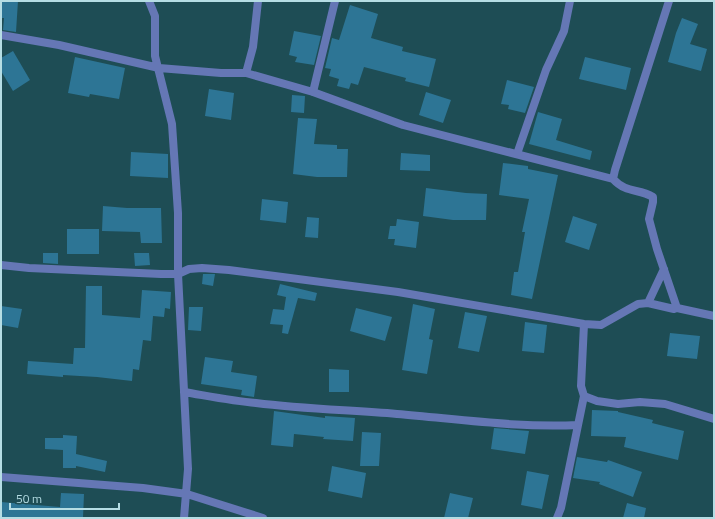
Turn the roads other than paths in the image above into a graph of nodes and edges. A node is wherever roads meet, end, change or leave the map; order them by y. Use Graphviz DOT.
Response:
graph roads {
  1 [pos="149,1"];
  2 [pos="258,1"];
  3 [pos="335,1"];
  4 [pos="570,1"];
  5 [pos="670,1"];
  6 [pos="1,35"];
  7 [pos="159,68"];
  8 [pos="246,73"];
  9 [pos="313,92"];
  10 [pos="517,154"];
  11 [pos="613,179"];
  12 [pos="1,265"];
  13 [pos="664,269"];
  14 [pos="178,274"];
  15 [pos="648,303"];
  16 [pos="678,308"];
  17 [pos="714,316"];
  18 [pos="584,324"];
  19 [pos="184,392"];
  20 [pos="584,396"];
  21 [pos="714,419"];
  22 [pos="578,425"];
  23 [pos="1,477"];
  24 [pos="186,494"];
  25 [pos="184,518"];
  26 [pos="263,518"];
  27 [pos="557,518"];
  1 -- 7 [label="street"];
  2 -- 8 [label="street"];
  3 -- 9 [label="street"];
  4 -- 10 [label="street"];
  5 -- 11 [label="street"];
  6 -- 7 [label="street"];
  7 -- 8 [label="street"];
  7 -- 14 [label="street"];
  8 -- 9 [label="street"];
  9 -- 10 [label="street"];
  10 -- 11 [label="street"];
  11 -- 13 [label="street"];
  12 -- 14 [label="street"];
  13 -- 15 [label="street"];
  13 -- 16 [label="street"];
  14 -- 18 [label="street"];
  14 -- 19 [label="street"];
  15 -- 16 [label="street"];
  15 -- 18 [label="street"];
  16 -- 17 [label="street"];
  18 -- 20 [label="street"];
  19 -- 22 [label="street"];
  19 -- 24 [label="street"];
  20 -- 21 [label="street"];
  20 -- 22 [label="street"];
  22 -- 27 [label="street"];
  23 -- 24 [label="street"];
  24 -- 25 [label="street"];
  24 -- 26 [label="street"];
}
